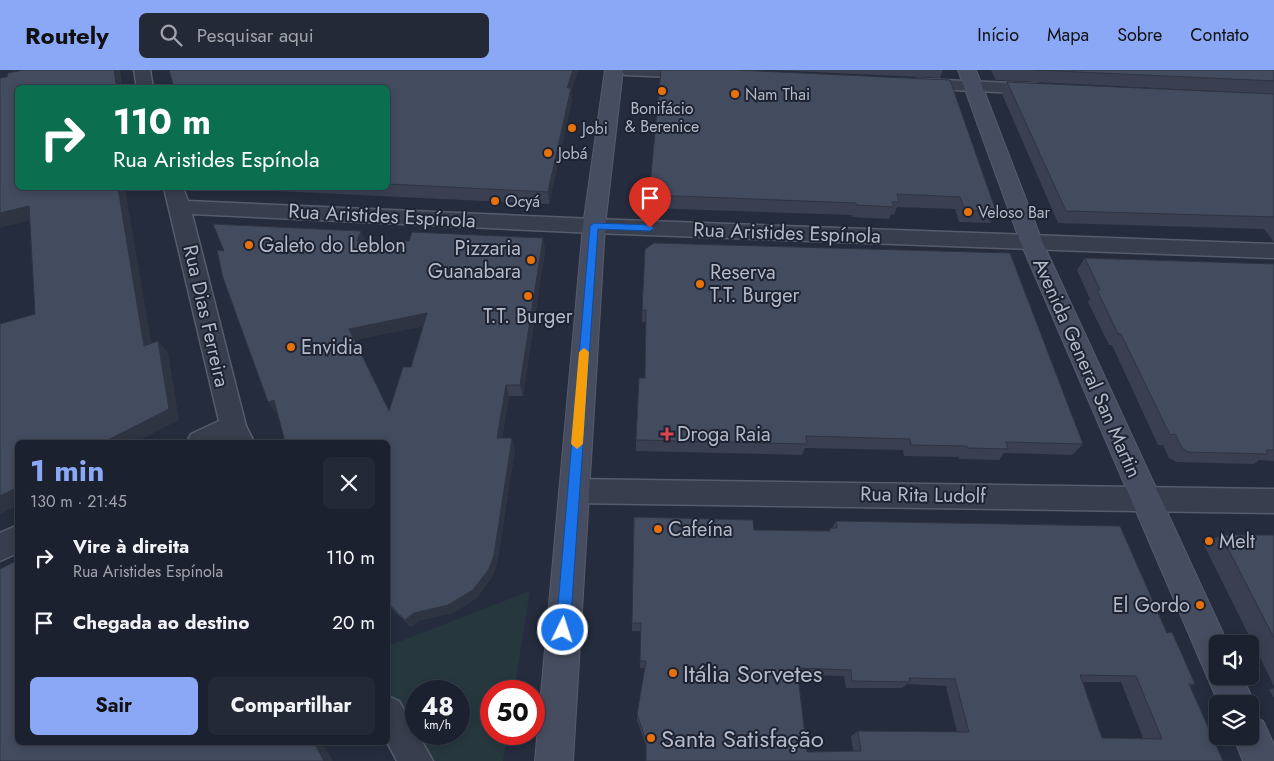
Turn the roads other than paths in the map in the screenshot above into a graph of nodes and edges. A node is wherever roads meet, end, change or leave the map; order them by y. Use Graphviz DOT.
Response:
graph roads {
  1 [pos="142,70"];
  2 [pos="614,70"];
  3 [pos="625,70"];
  4 [pos="714,74"];
  5 [pos="970,78"];
  6 [pos="903,83"];
  7 [pos="144,85"];
  8 [pos="1050,90"];
  9 [pos="177,197"];
  10 [pos="594,226"];
  11 [pos="1031,241"];
  12 [pos="1274,251"];
  13 [pos="237,434"];
  14 [pos="209,440"];
  15 [pos="573,491"];
  16 [pos="1144,498"];
  17 [pos="1274,501"];
  18 [pos="15,540"];
  19 [pos="0,548"];
  20 [pos="1209,641"];
  21 [pos="390,716"];
  22 [pos="1255,745"];
  23 [pos="416,761"];
  24 [pos="554,761"];
  25 [pos="1262,761"];
  1 -- 7 [label="street"];
  2 -- 10 [label="main road"];
  3 -- 4 [label="street"];
  5 -- 6 [label="street"];
  5 -- 8 [label="street"];
  5 -- 11 [label="main road, Avenida General San Martin"];
  9 -- 10 [label="street, Rua Aristides Espínola"];
  9 -- 13 [label="street, Rua Dias Ferreira"];
  10 -- 11 [label="street, Rua Aristides Espínola"];
  10 -- 15 [label="main road"];
  11 -- 12 [label="street, Rua Aristides Espínola"];
  11 -- 16 [label="main road, Avenida General San Martin"];
  13 -- 14 [label="street"];
  15 -- 16 [label="street, Rua Rita Ludolf"];
  15 -- 24 [label="main road"];
  16 -- 17 [label="street, Rua Rita Ludolf"];
  16 -- 20 [label="main road, Avenida General San Martin"];
  18 -- 19 [label="street"];
  21 -- 23 [label="street"];
  22 -- 25 [label="main road"];
}
